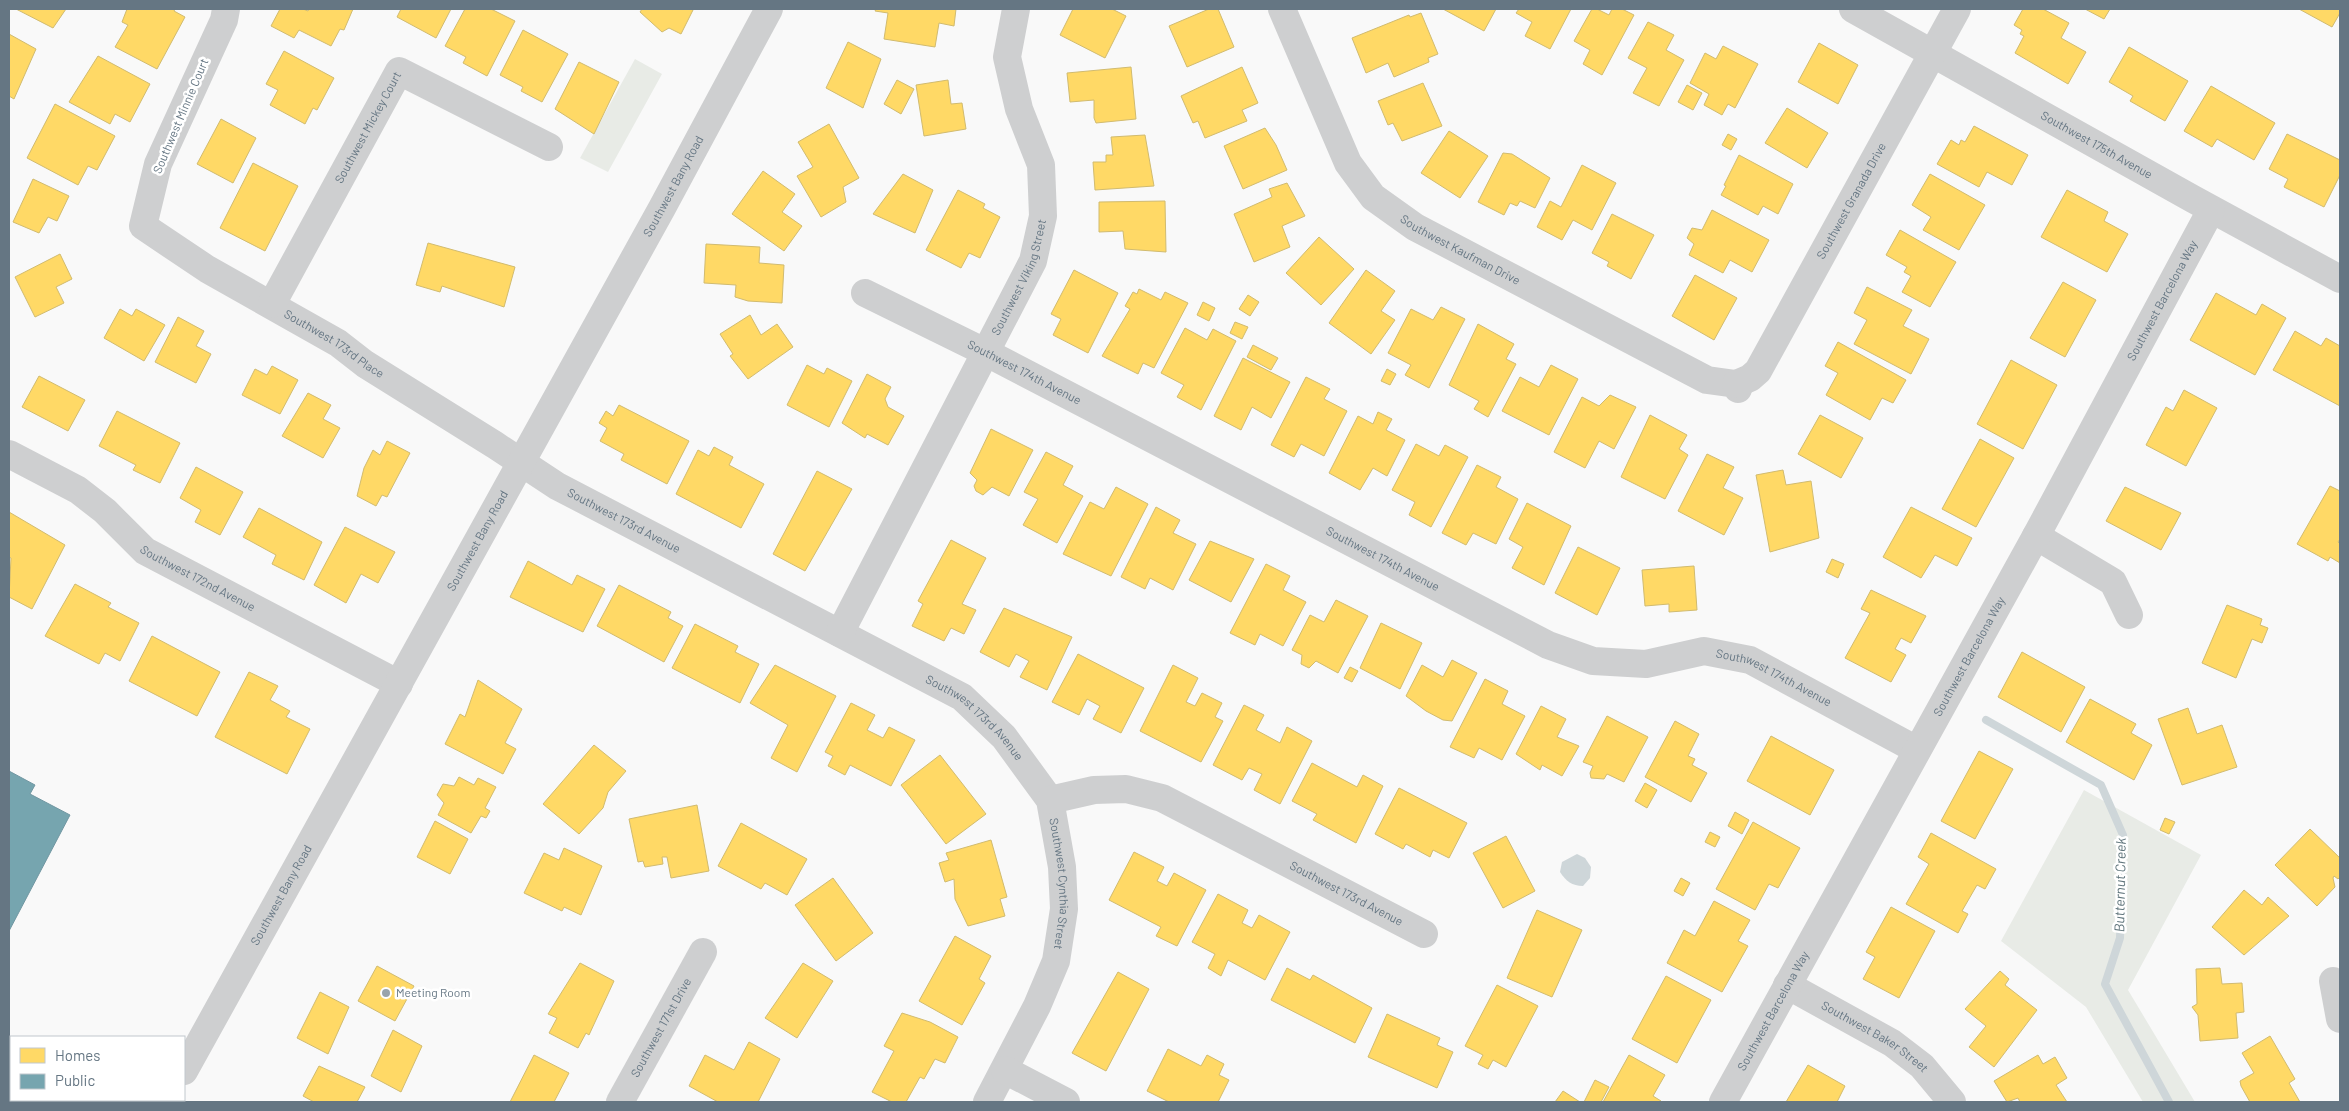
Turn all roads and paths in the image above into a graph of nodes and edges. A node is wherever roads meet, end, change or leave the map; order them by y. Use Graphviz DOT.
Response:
graph roads {
  1 [pos="226,9"];
  2 [pos="769,9"];
  3 [pos="1016,9"];
  4 [pos="1282,9"];
  5 [pos="1853,9"];
  6 [pos="1957,9"];
  7 [pos="1933,53"];
  8 [pos="549,148"];
  9 [pos="2211,210"];
  10 [pos="143,226"];
  11 [pos="2340,279"];
  12 [pos="866,293"];
  13 [pos="272,304"];
  14 [pos="987,353"];
  15 [pos="1737,386"];
  16 [pos="9,454"];
  17 [pos="522,464"];
  18 [pos="2036,536"];
  19 [pos="2128,616"];
  20 [pos="840,633"];
  21 [pos="399,684"];
  22 [pos="1917,750"];
  23 [pos="1050,800"];
  24 [pos="1424,934"];
  25 [pos="703,952"];
  26 [pos="2333,981"];
  27 [pos="1787,985"];
  28 [pos="2340,1018"];
  29 [pos="185,1069"];
  30 [pos="1005,1070"];
  31 [pos="620,1102"];
  32 [pos="987,1102"];
  33 [pos="1066,1102"];
  34 [pos="1723,1102"];
  35 [pos="1952,1102"];
  1 -- 10 [label="street, Southwest Minnie Court"];
  2 -- 17 [label="street, Southwest Bany Road"];
  3 -- 14 [label="street, Southwest Viking Street"];
  4 -- 15 [label="street, Southwest Kaufman Drive"];
  5 -- 7 [label="street, Southwest 175th Avenue"];
  6 -- 7 [label="street, Southwest Granada Drive"];
  7 -- 9 [label="street, Southwest 175th Avenue"];
  7 -- 15 [label="street, Southwest Granada Drive"];
  8 -- 13 [label="street, Southwest Mickey Court"];
  9 -- 11 [label="street, Southwest 175th Avenue"];
  9 -- 18 [label="street, Southwest Barcelona Way"];
  10 -- 13 [label="street, Southwest 173rd Place"];
  12 -- 14 [label="street, Southwest 174th Avenue"];
  13 -- 17 [label="street, Southwest 173rd Place"];
  14 -- 20 [label="street, Southwest Viking Street"];
  14 -- 22 [label="street, Southwest 174th Avenue"];
  16 -- 21 [label="street, Southwest 172nd Avenue"];
  17 -- 20 [label="street, Southwest 173rd Avenue"];
  17 -- 21 [label="street, Southwest Bany Road"];
  18 -- 19 [label="street"];
  18 -- 22 [label="street, Southwest Barcelona Way"];
  20 -- 23 [label="street, Southwest 173rd Avenue"];
  21 -- 29 [label="street, Southwest Bany Road"];
  22 -- 27 [label="street, Southwest Barcelona Way"];
  23 -- 24 [label="street, Southwest 173rd Avenue"];
  23 -- 30 [label="street, Southwest Cynthia Street"];
  25 -- 31 [label="street, Southwest 171st Drive"];
  26 -- 28 [label="street"];
  27 -- 34 [label="street, Southwest Barcelona Way"];
  27 -- 35 [label="street, Southwest Baker Street"];
  30 -- 32 [label="street, Southwest Cynthia Street"];
  30 -- 33 [label="street"];
}
